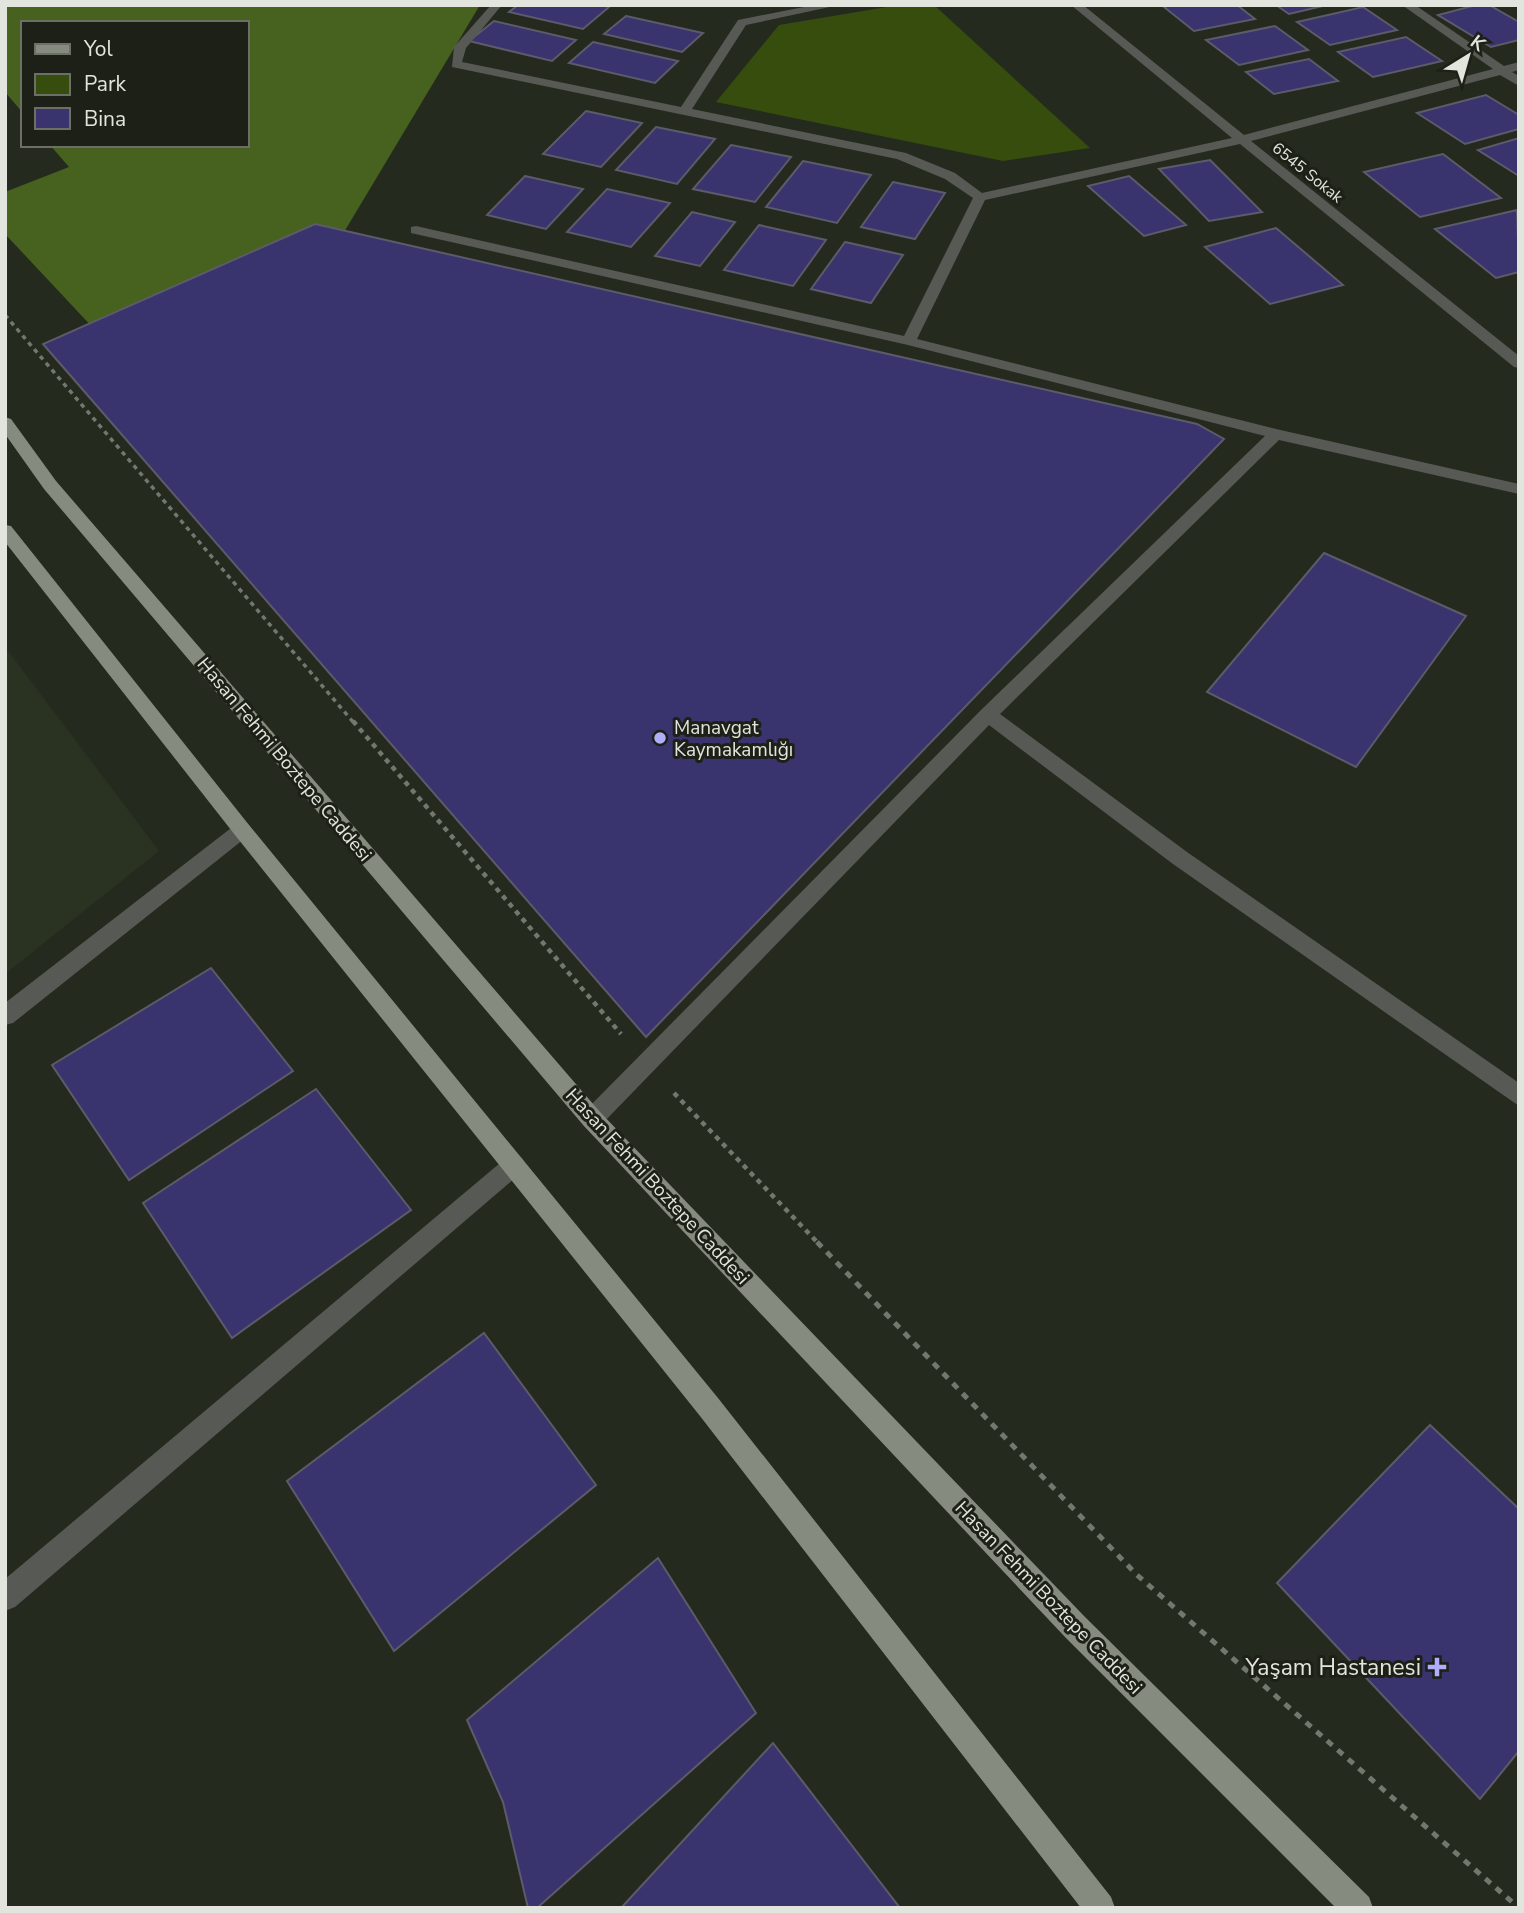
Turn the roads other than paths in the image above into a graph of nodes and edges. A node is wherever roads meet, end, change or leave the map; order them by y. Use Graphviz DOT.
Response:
graph roads {
  1 [pos="497,5"];
  2 [pos="834,5"];
  3 [pos="1076,5"];
  4 [pos="1407,5"];
  5 [pos="1519,66"];
  6 [pos="1501,70"];
  7 [pos="1519,82"];
  8 [pos="684,112"];
  9 [pos="1240,140"];
  10 [pos="980,197"];
  11 [pos="416,230"];
  12 [pos="909,341"];
  13 [pos="1519,364"];
  14 [pos="5,422"];
  15 [pos="1276,435"];
  16 [pos="1519,489"];
  17 [pos="5,530"];
  18 [pos="988,715"];
  19 [pos="242,830"];
  20 [pos="5,1016"];
  21 [pos="1519,1096"];
  22 [pos="592,1119"];
  23 [pos="513,1165"];
  24 [pos="5,1597"];
  25 [pos="1100,1908"];
  26 [pos="1358,1908"];
  1 -- 8 [label="street"];
  2 -- 8 [label="street"];
  3 -- 9 [label="street, 6545 Sokak"];
  4 -- 6 [label="street"];
  5 -- 6 [label="street"];
  6 -- 7 [label="street"];
  6 -- 9 [label="street"];
  8 -- 10 [label="street"];
  9 -- 10 [label="street"];
  9 -- 13 [label="street, 6545 Sokak"];
  10 -- 12 [label="street"];
  11 -- 12 [label="street"];
  12 -- 15 [label="street"];
  14 -- 22 [label="main road, Hasan Fehmi Boztepe Caddesi"];
  15 -- 16 [label="street"];
  15 -- 18 [label="street"];
  17 -- 19 [label="main road"];
  18 -- 21 [label="street"];
  18 -- 22 [label="street"];
  19 -- 20 [label="street"];
  19 -- 23 [label="main road"];
  22 -- 26 [label="main road, Hasan Fehmi Boztepe Caddesi"];
  23 -- 24 [label="street"];
  23 -- 25 [label="main road"];
}
